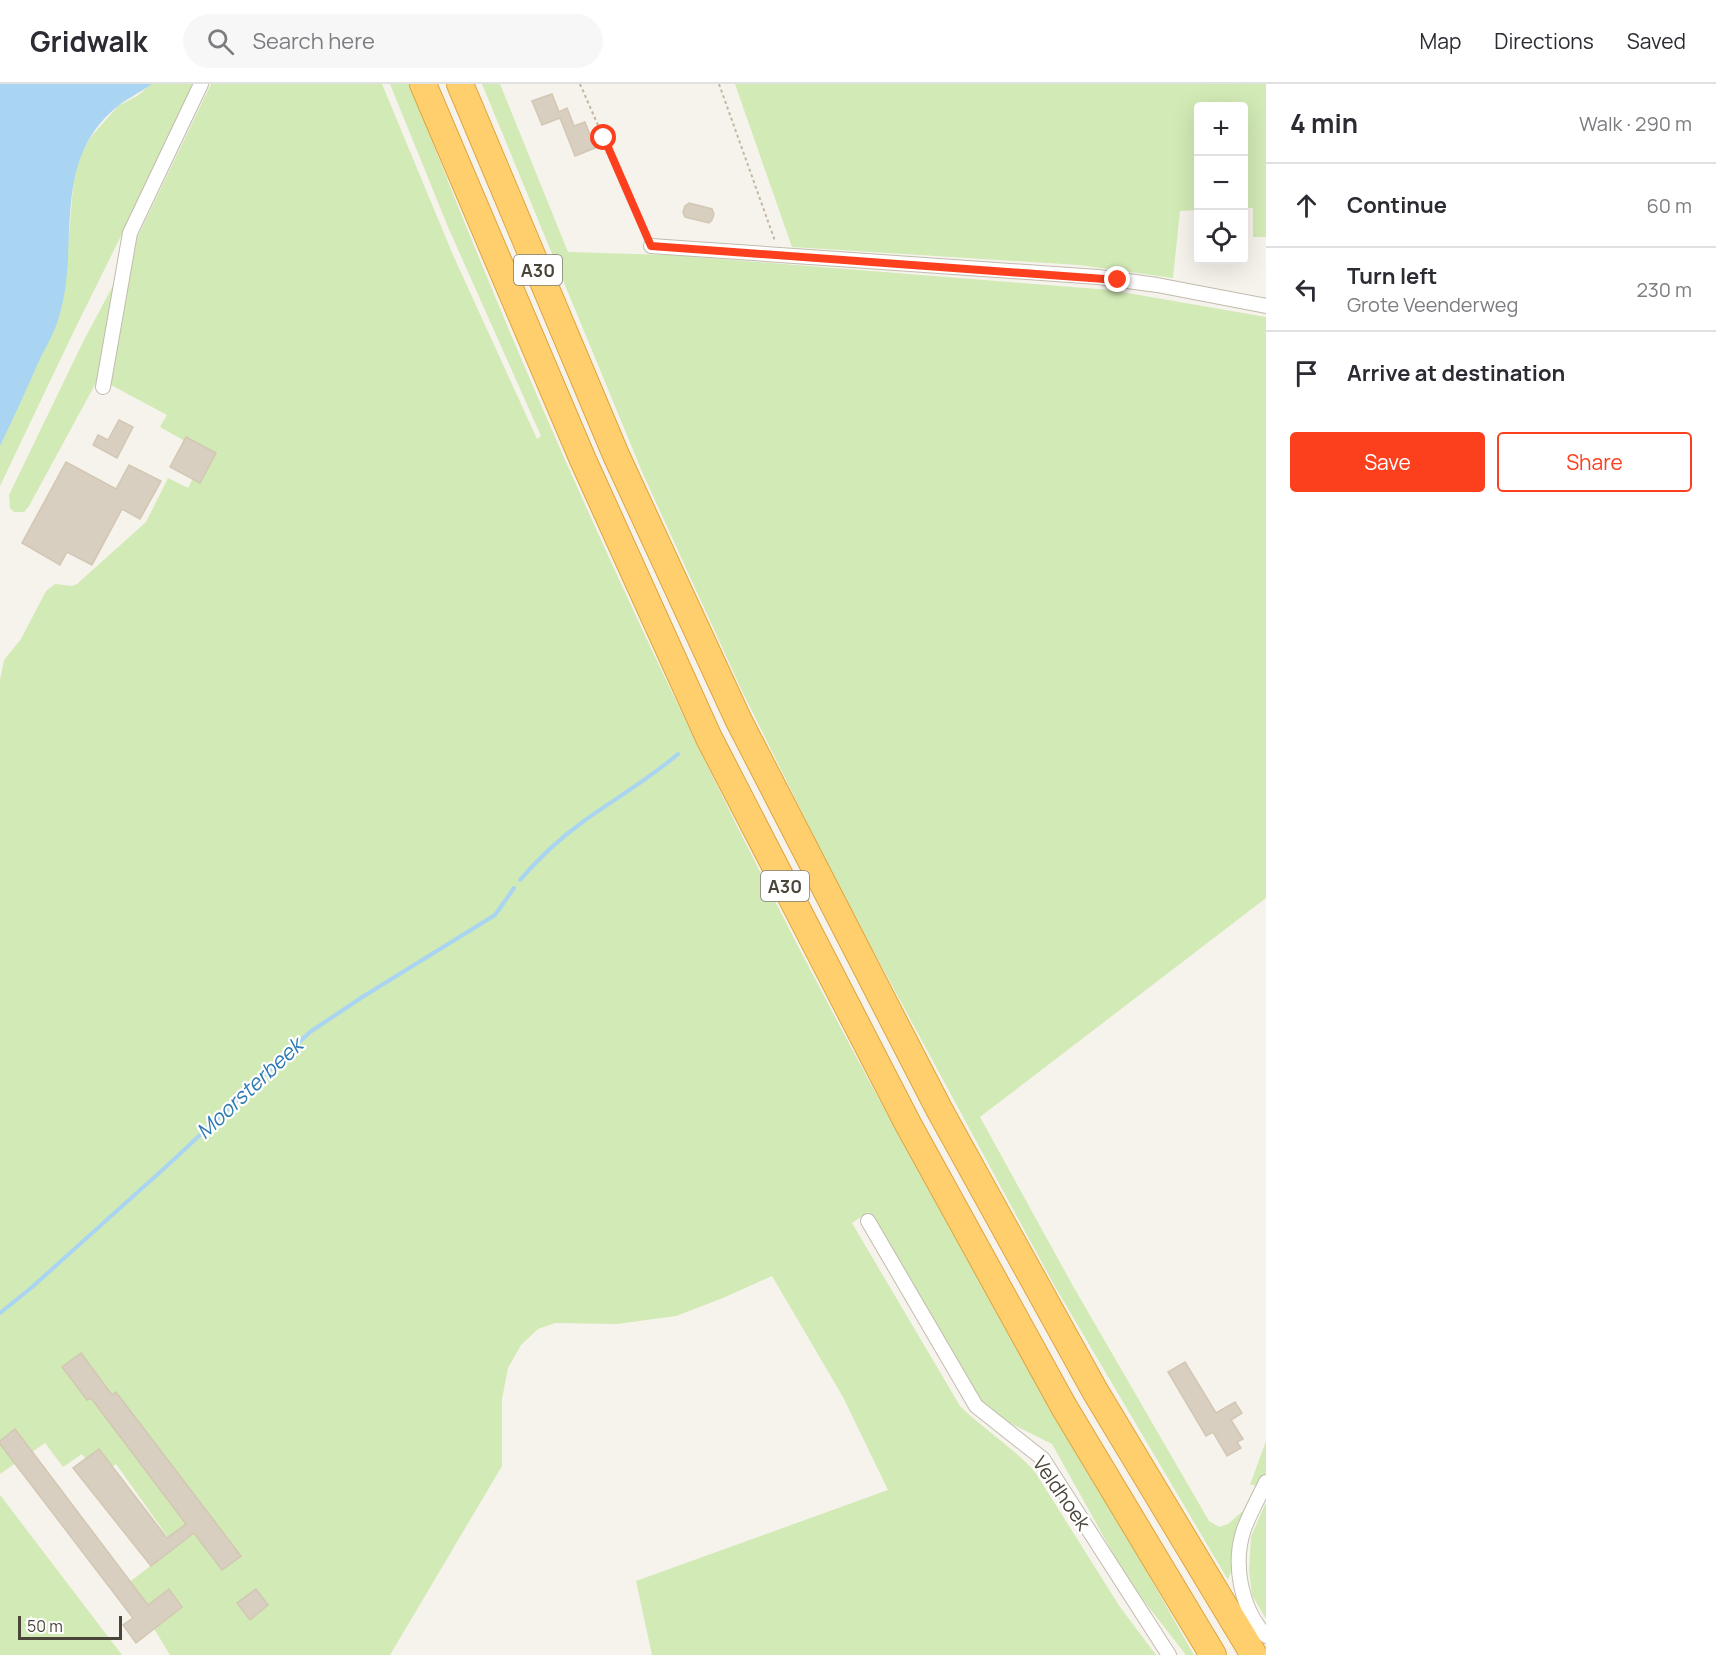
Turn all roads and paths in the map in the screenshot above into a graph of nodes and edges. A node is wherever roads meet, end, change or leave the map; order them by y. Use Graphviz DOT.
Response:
graph roads {
  1 [pos="201,84"];
  2 [pos="423,84"];
  3 [pos="460,84"];
  4 [pos="580,84"];
  5 [pos="719,84"];
  6 [pos="651,246"];
  7 [pos="779,255"];
  8 [pos="1266,306"];
  9 [pos="103,387"];
  10 [pos="868,1221"];
  11 [pos="1266,1482"];
  12 [pos="1266,1636"];
  13 [pos="1169,1655"];
  14 [pos="1214,1655"];
  15 [pos="1254,1655"];
  1 -- 9 [label="street"];
  2 -- 14 [label="highway, A30"];
  3 -- 15 [label="highway, A30"];
  4 -- 6 [label="path"];
  5 -- 7 [label="path"];
  6 -- 7 [label="street"];
  7 -- 8 [label="street"];
  10 -- 13 [label="street, Veldhoek"];
  11 -- 12 [label="street"];
}
